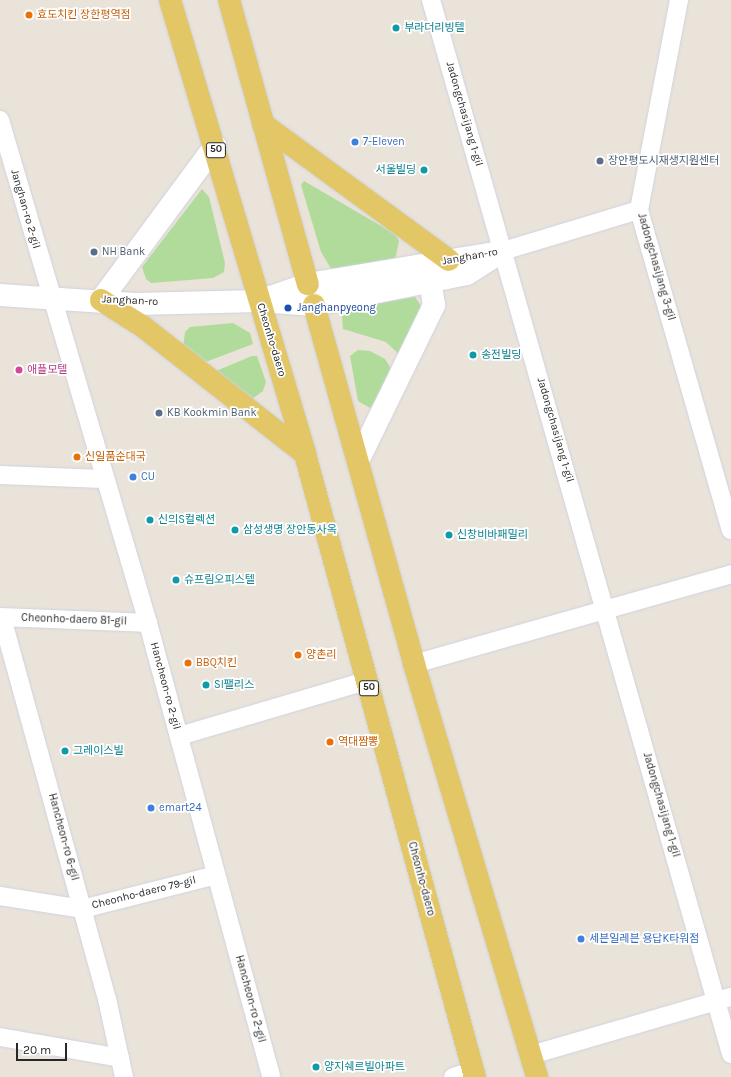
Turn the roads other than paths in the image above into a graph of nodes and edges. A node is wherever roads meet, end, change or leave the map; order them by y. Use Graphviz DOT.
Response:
graph roads {
  1 [pos="170,0"];
  2 [pos="229,0"];
  3 [pos="431,0"];
  4 [pos="679,0"];
  5 [pos="0,120"];
  6 [pos="263,124"];
  7 [pos="215,146"];
  8 [pos="639,210"];
  9 [pos="503,251"];
  10 [pos="451,269"];
  11 [pos="429,273"];
  12 [pos="308,284"];
  13 [pos="0,295"];
  14 [pos="50,298"];
  15 [pos="101,300"];
  16 [pos="260,301"];
  17 [pos="314,305"];
  18 [pos="434,305"];
  19 [pos="305,454"];
  20 [pos="358,461"];
  21 [pos="0,475"];
  22 [pos="104,479"];
  23 [pos="731,530"];
  24 [pos="731,574"];
  25 [pos="606,609"];
  26 [pos="1,618"];
  27 [pos="148,623"];
  28 [pos="414,664"];
  29 [pos="366,681"];
  30 [pos="179,736"];
  31 [pos="216,875"];
  32 [pos="0,896"];
  33 [pos="82,909"];
  34 [pos="723,999"];
  35 [pos="0,1037"];
  36 [pos="731,1054"];
  37 [pos="531,1055"];
  38 [pos="120,1058"];
  39 [pos="467,1075"];
  40 [pos="124,1077"];
  41 [pos="271,1077"];
  42 [pos="537,1077"];
  1 -- 7 [label="main road, Cheonho-daero / 50"];
  2 -- 6 [label="main road"];
  3 -- 9 [label="street, Jadongchasijang 1-gil"];
  4 -- 8 [label="street, Jadongchasijang 3-gil"];
  5 -- 14 [label="street, Janghan-ro 2-gil"];
  6 -- 10 [label="main road"];
  6 -- 12 [label="main road"];
  7 -- 15 [label="street"];
  7 -- 16 [label="main road, Cheonho-daero / 50"];
  8 -- 9 [label="street"];
  8 -- 23 [label="street, Jadongchasijang 3-gil"];
  9 -- 10 [label="street, Janghan-ro"];
  9 -- 25 [label="street, Jadongchasijang 1-gil"];
  10 -- 11 [label="street, Janghan-ro"];
  10 -- 18 [label="street"];
  11 -- 12 [label="street, Janghan-ro"];
  11 -- 17 [label="street, Janghan-ro"];
  11 -- 18 [label="street"];
  12 -- 16 [label="street, Janghan-ro"];
  12 -- 17 [label="street"];
  13 -- 14 [label="street, Janghan-ro"];
  14 -- 15 [label="street, Janghan-ro"];
  14 -- 22 [label="street, Hancheon-ro 2-gil"];
  15 -- 16 [label="street, Janghan-ro"];
  15 -- 19 [label="main road"];
  16 -- 17 [label="street, Janghan-ro"];
  16 -- 19 [label="main road, Cheonho-daero / 50"];
  17 -- 20 [label="main road"];
  18 -- 20 [label="street"];
  19 -- 29 [label="main road, Cheonho-daero / 50"];
  20 -- 28 [label="main road"];
  21 -- 22 [label="street"];
  22 -- 27 [label="street, Hancheon-ro 2-gil"];
  24 -- 25 [label="street"];
  25 -- 28 [label="street"];
  25 -- 34 [label="street, Jadongchasijang 1-gil"];
  26 -- 27 [label="street, Cheonho-daero 81-gil"];
  26 -- 33 [label="street, Hancheon-ro 6-gil"];
  27 -- 30 [label="street, Hancheon-ro 2-gil"];
  28 -- 37 [label="main road"];
  29 -- 30 [label="street"];
  29 -- 39 [label="main road, Cheonho-daero / 50"];
  30 -- 31 [label="street, Hancheon-ro 2-gil"];
  31 -- 33 [label="street, Cheonho-daero 79-gil"];
  31 -- 41 [label="street, Hancheon-ro 2-gil"];
  32 -- 33 [label="street, Cheonho-daero 79-gil"];
  33 -- 38 [label="street, Hancheon-ro 6-gil"];
  34 -- 36 [label="street, Jadongchasijang 1-gil"];
  34 -- 37 [label="street"];
  35 -- 38 [label="street"];
  37 -- 42 [label="main road"];
  38 -- 40 [label="street, Hancheon-ro 6-gil"];
}
